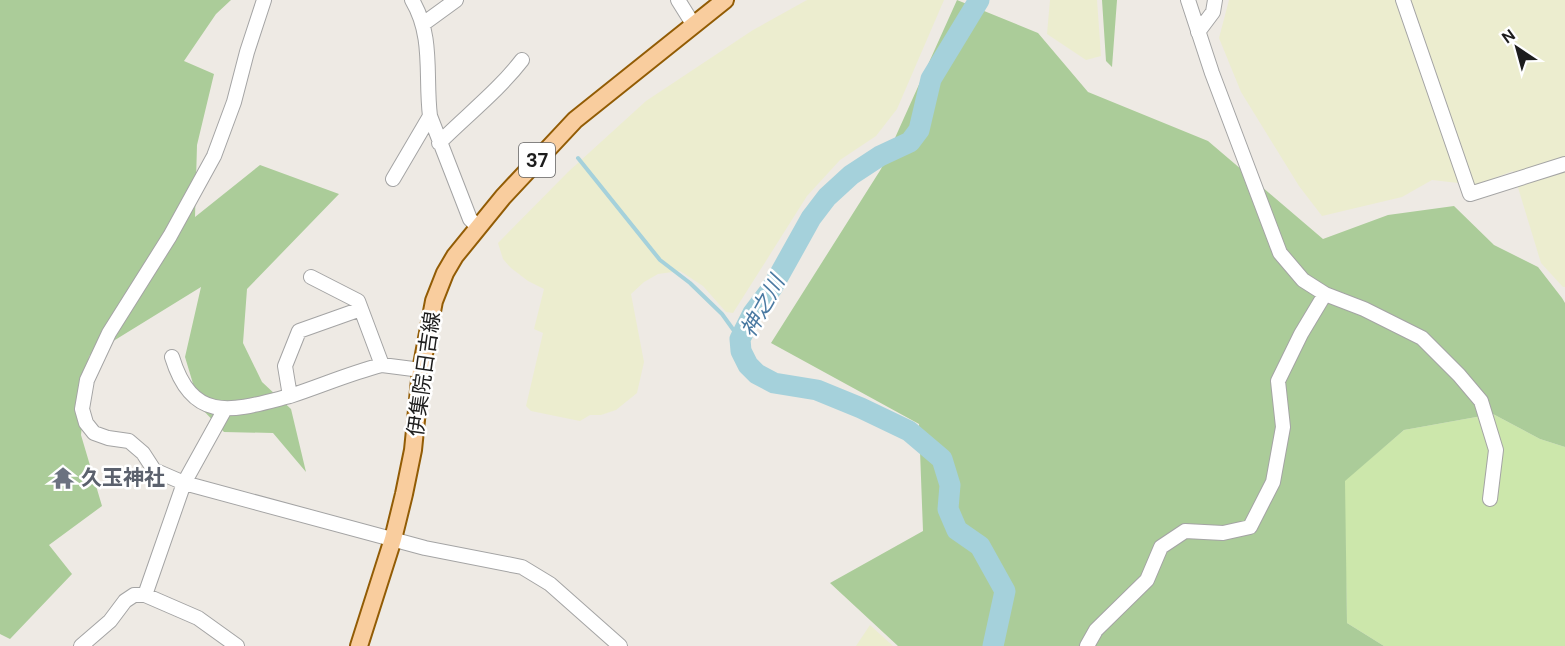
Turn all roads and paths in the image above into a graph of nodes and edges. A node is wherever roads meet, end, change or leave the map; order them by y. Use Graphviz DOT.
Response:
graph roads {
  1 [pos="264,0"];
  2 [pos="412,0"];
  3 [pos="456,0"];
  4 [pos="678,0"];
  5 [pos="724,0"];
  6 [pos="1188,0"];
  7 [pos="1215,0"];
  8 [pos="1403,0"];
  9 [pos="423,24"];
  10 [pos="693,24"];
  11 [pos="1198,32"];
  12 [pos="522,60"];
  13 [pos="430,116"];
  14 [pos="439,143"];
  15 [pos="1565,164"];
  16 [pos="393,179"];
  17 [pos="478,227"];
  18 [pos="311,277"];
  19 [pos="1325,294"];
  20 [pos="361,309"];
  21 [pos="172,357"];
  22 [pos="382,365"];
  23 [pos="422,370"];
  24 [pos="290,396"];
  25 [pos="225,409"];
  26 [pos="184,483"];
  27 [pos="1490,499"];
  28 [pos="393,538"];
  29 [pos="145,595"];
  30 [pos="81,646"];
  31 [pos="237,646"];
  32 [pos="359,646"];
  33 [pos="620,646"];
  34 [pos="1087,646"];
  1 -- 26 [label="street"];
  2 -- 9 [label="street"];
  3 -- 9 [label="street"];
  4 -- 10 [label="street"];
  5 -- 10 [label="main road, 伊集院日吉線 / 37"];
  6 -- 11 [label="street"];
  7 -- 11 [label="street"];
  8 -- 15 [label="street"];
  9 -- 13 [label="street"];
  10 -- 17 [label="main road, 伊集院日吉線 / 37"];
  11 -- 19 [label="street"];
  12 -- 14 [label="street"];
  13 -- 14 [label="street"];
  13 -- 16 [label="street"];
  14 -- 17 [label="street"];
  17 -- 23 [label="main road, 伊集院日吉線 / 37"];
  18 -- 20 [label="street"];
  19 -- 27 [label="street"];
  19 -- 34 [label="street"];
  20 -- 22 [label="street"];
  20 -- 24 [label="street"];
  21 -- 25 [label="street"];
  22 -- 23 [label="street"];
  22 -- 24 [label="street"];
  23 -- 28 [label="main road, 伊集院日吉線 / 37"];
  24 -- 25 [label="street"];
  25 -- 26 [label="street"];
  26 -- 28 [label="street"];
  26 -- 29 [label="street"];
  28 -- 32 [label="main road, 伊集院日吉線 / 37"];
  28 -- 33 [label="street"];
  29 -- 30 [label="street"];
  29 -- 31 [label="street"];
}
